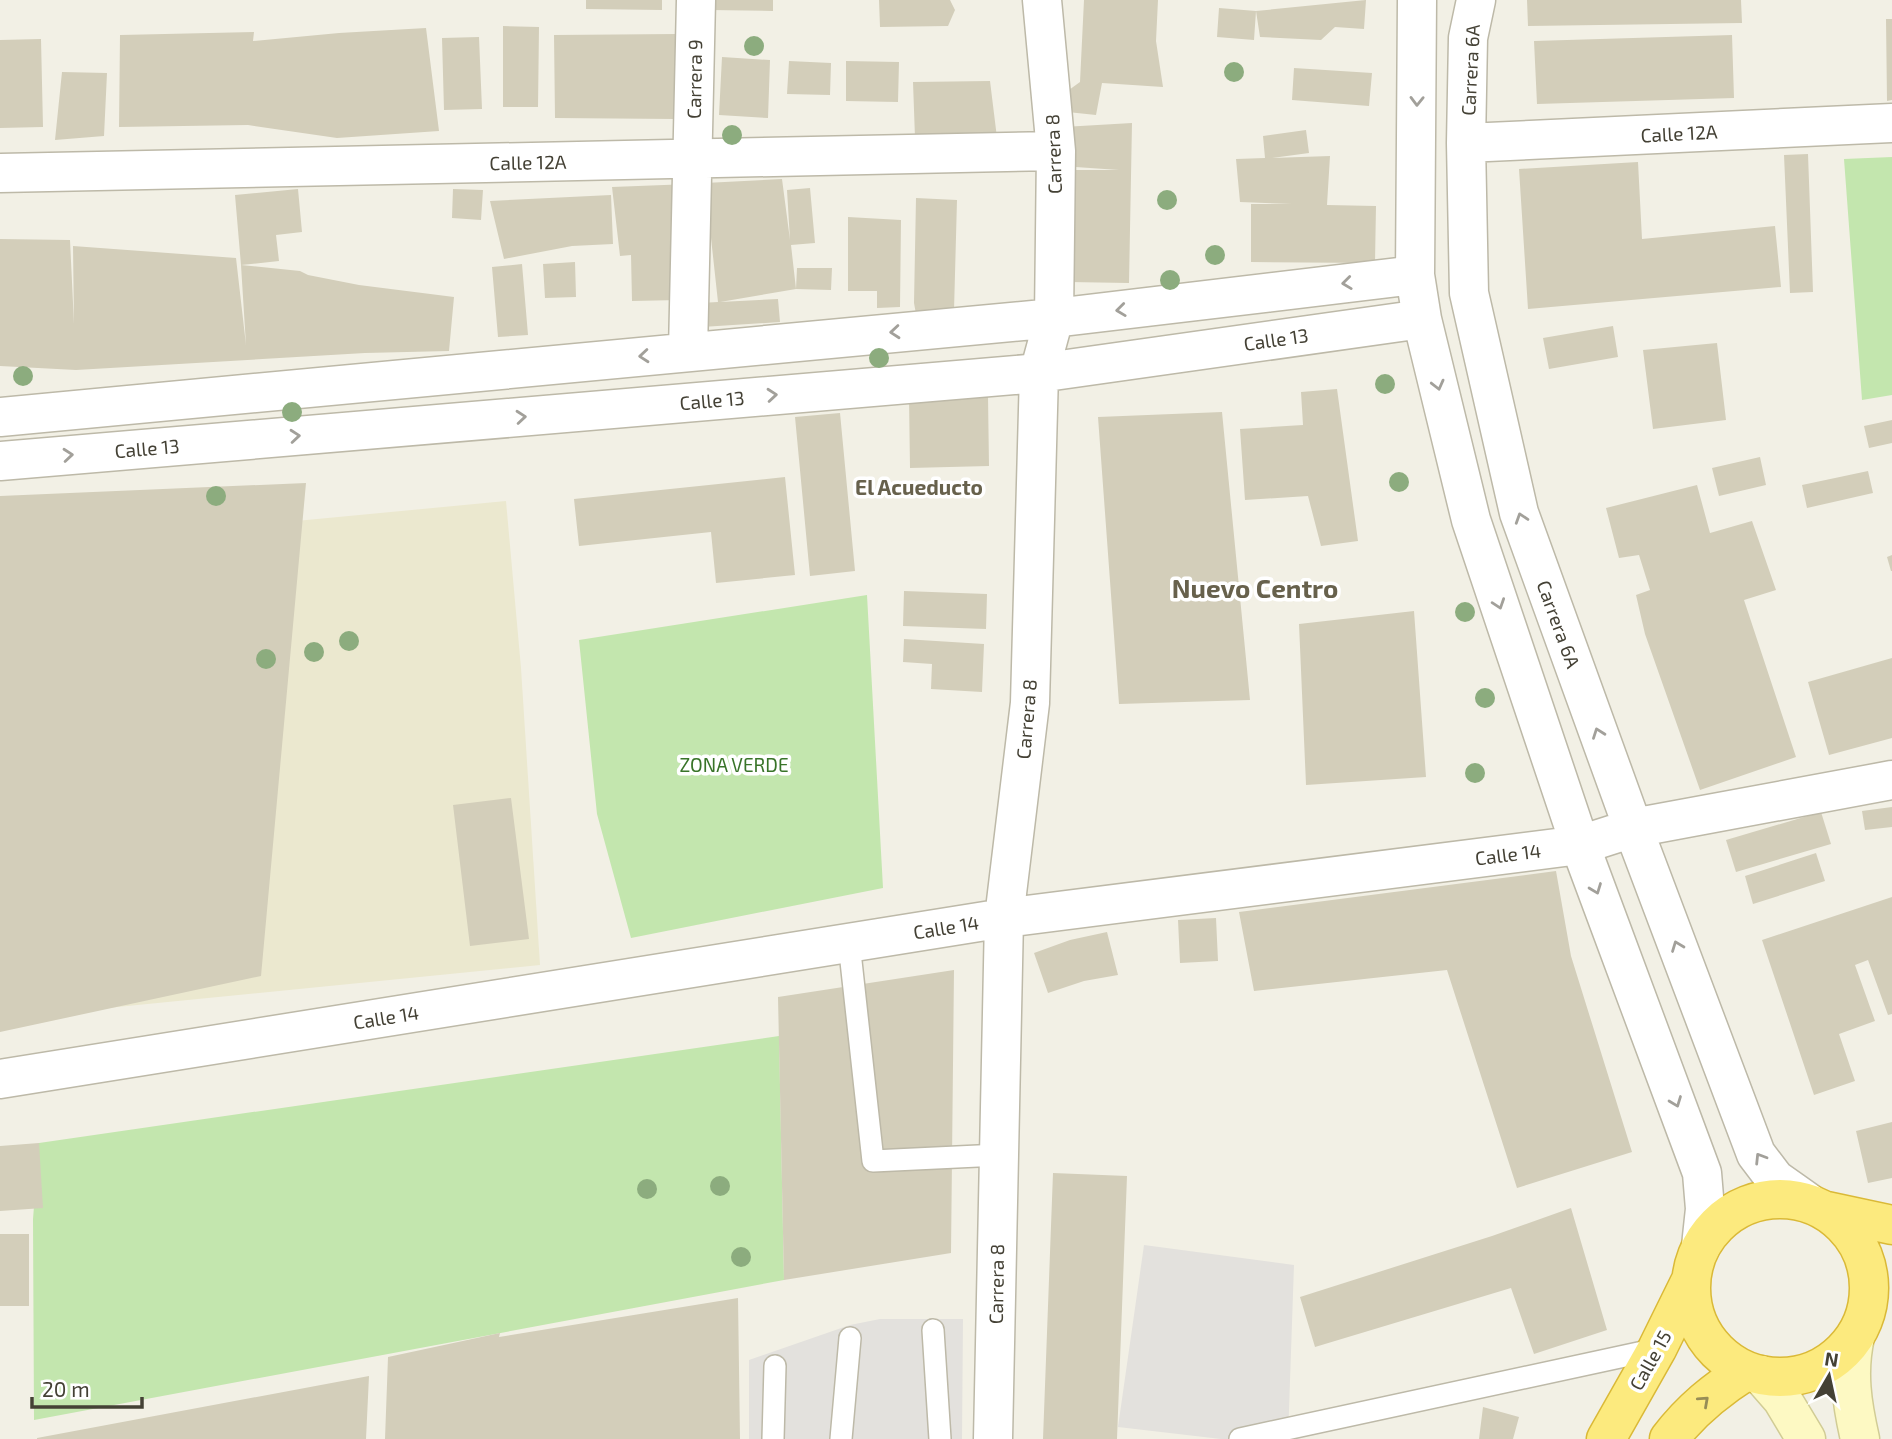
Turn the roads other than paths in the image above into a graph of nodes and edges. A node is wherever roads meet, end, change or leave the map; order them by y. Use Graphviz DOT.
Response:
graph roads {
  1 [pos="696,0"];
  2 [pos="1042,0"];
  3 [pos="1476,0"];
  4 [pos="1418,16"];
  5 [pos="1892,123"];
  6 [pos="1466,143"];
  7 [pos="1056,151"];
  8 [pos="693,159"];
  9 [pos="0,173"];
  10 [pos="1415,275"];
  11 [pos="1054,318"];
  12 [pos="1422,319"];
  13 [pos="688,351"];
  14 [pos="1040,373"];
  15 [pos="0,417"];
  16 [pos="0,461"];
  17 [pos="1892,780"];
  18 [pos="1633,828"];
  19 [pos="1580,845"];
  20 [pos="1004,918"];
  21 [pos="849,943"];
  22 [pos="0,1079"];
  23 [pos="999,1155"];
  24 [pos="1818,1207"];
  25 [pos="1892,1225"];
  26 [pos="1696,1263"];
  27 [pos="1869,1324"];
  28 [pos="933,1330"];
  29 [pos="850,1338"];
  30 [pos="1657,1349"];
  31 [pos="775,1366"];
  32 [pos="1753,1373"];
  33 [pos="773,1439"];
  34 [pos="841,1439"];
  35 [pos="940,1439"];
  36 [pos="993,1439"];
  37 [pos="1240,1439"];
  38 [pos="1605,1439"];
  39 [pos="1670,1439"];
  40 [pos="1807,1439"];
  41 [pos="1860,1439"];
  1 -- 8 [label="street, Carrera 9"];
  2 -- 7 [label="street, Carrera 8"];
  3 -- 6 [label="street, Carrera 6A"];
  4 -- 10 [label="street, one-way"];
  5 -- 6 [label="street, Calle 12A"];
  18 -- 6 [label="street, Carrera 6A, one-way"];
  7 -- 8 [label="street, Calle 12A"];
  7 -- 11 [label="street, Carrera 8"];
  8 -- 9 [label="street, Calle 12A"];
  8 -- 13 [label="street, Carrera 9"];
  10 -- 11 [label="street, one-way"];
  10 -- 12 [label="street"];
  11 -- 13 [label="street, one-way"];
  11 -- 14 [label="street, Carrera 8"];
  12 -- 14 [label="street, Calle 13"];
  12 -- 19 [label="street, one-way"];
  13 -- 15 [label="street, one-way"];
  16 -- 14 [label="street, Calle 13, one-way"];
  14 -- 20 [label="street, Carrera 8"];
  17 -- 18 [label="street, Calle 14"];
  18 -- 19 [label="street, Calle 14"];
  24 -- 18 [label="street, Carrera 6A, one-way"];
  19 -- 20 [label="street, Calle 14"];
  19 -- 26 [label="street, one-way"];
  20 -- 21 [label="street, Calle 14"];
  20 -- 23 [label="street, Carrera 8"];
  21 -- 22 [label="street, Calle 14"];
  21 -- 23 [label="lane"];
  23 -- 36 [label="street, Carrera 8"];
  24 -- 25 [label="highway, Carrera 6A"];
  24 -- 26 [label="highway"];
  24 -- 27 [label="highway"];
  26 -- 30 [label="highway, Calle 15"];
  26 -- 32 [label="highway"];
  27 -- 32 [label="highway"];
  27 -- 41 [label="main road"];
  28 -- 35 [label="lane"];
  29 -- 34 [label="lane"];
  30 -- 37 [label="lane"];
  30 -- 38 [label="highway, Calle 15"];
  31 -- 33 [label="lane"];
  39 -- 32 [label="highway, one-way"];
  32 -- 40 [label="main road"];
}
